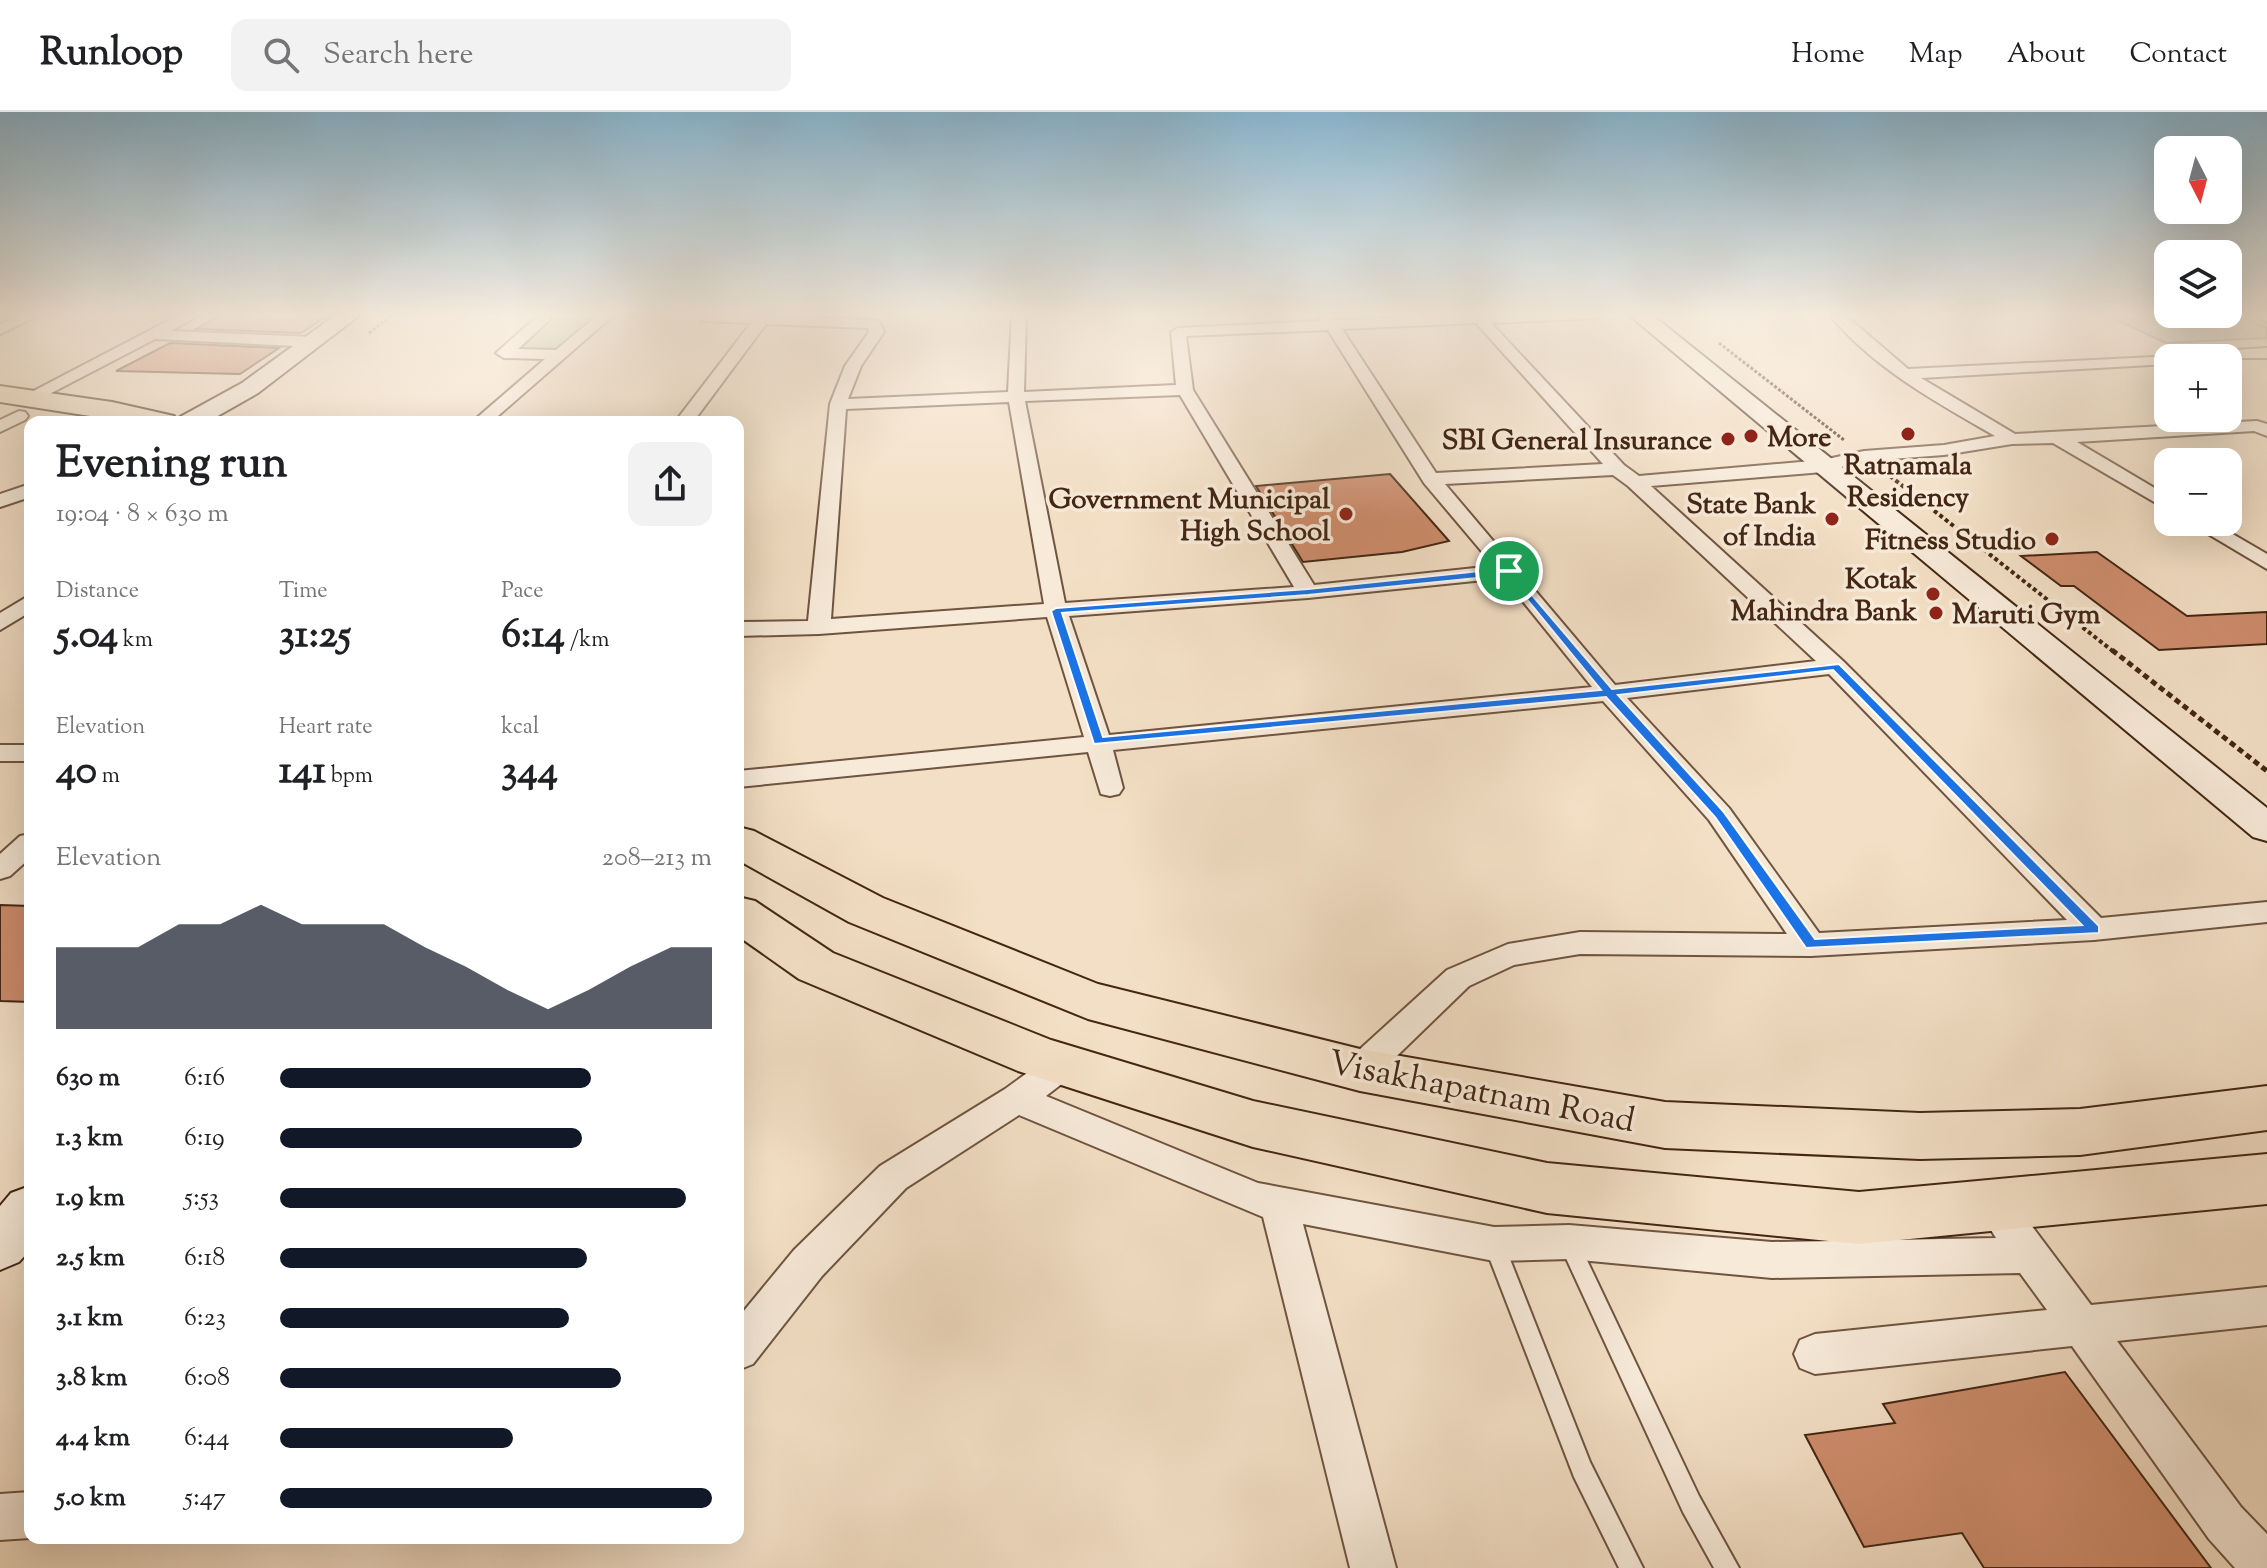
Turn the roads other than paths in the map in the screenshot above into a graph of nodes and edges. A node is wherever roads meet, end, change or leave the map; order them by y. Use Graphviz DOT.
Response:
graph roads {
  1 [pos="70,382"];
  2 [pos="258,382"];
  3 [pos="283,382"];
  4 [pos="528,382"];
  5 [pos="715,382"];
  6 [pos="844,382"];
  7 [pos="1017,382"];
  8 [pos="1184,382"];
  9 [pos="1368,382"];
  10 [pos="1538,382"];
  11 [pos="1733,382"];
  12 [pos="1747,382"];
  13 [pos="1917,382"];
  14 [pos="1185,390"];
  15 [pos="0,394"];
  16 [pos="1016,396"];
  17 [pos="838,404"];
  18 [pos="12,413"];
  19 [pos="63,416"];
  20 [pos="200,416"];
  21 [pos="235,416"];
  22 [pos="488,416"];
  23 [pos="689,416"];
  24 [pos="2242,418"];
  25 [pos="2264,428"];
  26 [pos="2057,438"];
  27 [pos="2012,439"];
  28 [pos="1844,461"];
  29 [pos="1626,476"];
  30 [pos="1431,479"];
  31 [pos="24,492"];
  32 [pos="2154,496"];
  33 [pos="0,501"];
  34 [pos="2222,536"];
  35 [pos="2267,563"];
  36 [pos="1509,571"];
  37 [pos="1308,592"];
  38 [pos="24,606"];
  39 [pos="1056,611"];
  40 [pos="0,623"];
  41 [pos="819,627"];
  42 [pos="744,629"];
  43 [pos="1835,666"];
  44 [pos="1609,693"];
  45 [pos="1098,741"];
  46 [pos="0,753"];
  47 [pos="24,753"];
  48 [pos="744,778"];
  49 [pos="1110,788"];
  50 [pos="2267,793"];
  51 [pos="2267,828"];
  52 [pos="744,844"];
  53 [pos="24,848"];
  54 [pos="0,869"];
  55 [pos="2267,912"];
  56 [pos="744,917"];
  57 [pos="2094,929"];
  58 [pos="1811,945"];
  59 [pos="1064,1064"];
  60 [pos="1360,1070"];
  61 [pos="1017,1099"];
  62 [pos="2267,1108"];
  63 [pos="2267,1179"];
  64 [pos="1278,1203"];
  65 [pos="1994,1205"];
  66 [pos="24,1217"];
  67 [pos="1569,1242"];
  68 [pos="1494,1244"];
  69 [pos="0,1245"];
  70 [pos="2030,1255"];
  71 [pos="2267,1306"];
  72 [pos="2082,1326"];
  73 [pos="744,1343"];
  74 [pos="1815,1354"];
  75 [pos="24,1515"];
  76 [pos="0,1517"];
  77 [pos="1373,1568"];
  78 [pos="1631,1568"];
  79 [pos="1727,1568"];
  80 [pos="2267,1568"];
  1 -- 18 [label="street"];
  2 -- 20 [label="main road"];
  3 -- 21 [label="main road"];
  4 -- 22 [label="street"];
  5 -- 23 [label="street"];
  6 -- 17 [label="street"];
  7 -- 16 [label="street"];
  8 -- 14 [label="street"];
  9 -- 30 [label="street"];
  10 -- 29 [label="street"];
  11 -- 28 [label="main road"];
  12 -- 28 [label="main road"];
  13 -- 27 [label="street"];
  14 -- 16 [label="street"];
  14 -- 37 [label="street"];
  15 -- 18 [label="main road"];
  16 -- 17 [label="street"];
  16 -- 39 [label="street"];
  17 -- 41 [label="street"];
  18 -- 19 [label="main road"];
  24 -- 25 [label="street"];
  25 -- 26 [label="street"];
  26 -- 27 [label="street"];
  26 -- 32 [label="street"];
  27 -- 28 [label="street"];
  28 -- 29 [label="street"];
  28 -- 50 [label="main road"];
  28 -- 51 [label="main road"];
  29 -- 30 [label="street"];
  29 -- 43 [label="street"];
  30 -- 36 [label="street"];
  31 -- 33 [label="street"];
  34 -- 35 [label="street"];
  36 -- 37 [label="street"];
  36 -- 44 [label="street"];
  37 -- 39 [label="street"];
  38 -- 40 [label="street"];
  39 -- 41 [label="street"];
  39 -- 45 [label="street"];
  41 -- 42 [label="street"];
  43 -- 44 [label="street"];
  43 -- 57 [label="street"];
  44 -- 45 [label="street"];
  44 -- 58 [label="street"];
  45 -- 48 [label="street"];
  45 -- 49 [label="street"];
  46 -- 47 [label="street"];
  52 -- 60 [label="main road, Visakhapatnam Road"];
  53 -- 54 [label="street"];
  55 -- 57 [label="street"];
  56 -- 59 [label="main road"];
  57 -- 58 [label="street"];
  58 -- 60 [label="street"];
  59 -- 61 [label="street"];
  59 -- 65 [label="main road"];
  60 -- 62 [label="main road, Visakhapatnam Road"];
  61 -- 64 [label="street"];
  61 -- 73 [label="street"];
  63 -- 65 [label="main road"];
  64 -- 68 [label="street"];
  64 -- 77 [label="street"];
  65 -- 70 [label="street"];
  66 -- 69 [label="main road"];
  67 -- 68 [label="street"];
  67 -- 70 [label="street"];
  67 -- 79 [label="lane"];
  68 -- 78 [label="lane"];
  70 -- 72 [label="street"];
  71 -- 72 [label="street"];
  72 -- 74 [label="street"];
  72 -- 80 [label="street"];
  75 -- 76 [label="street"];
}
